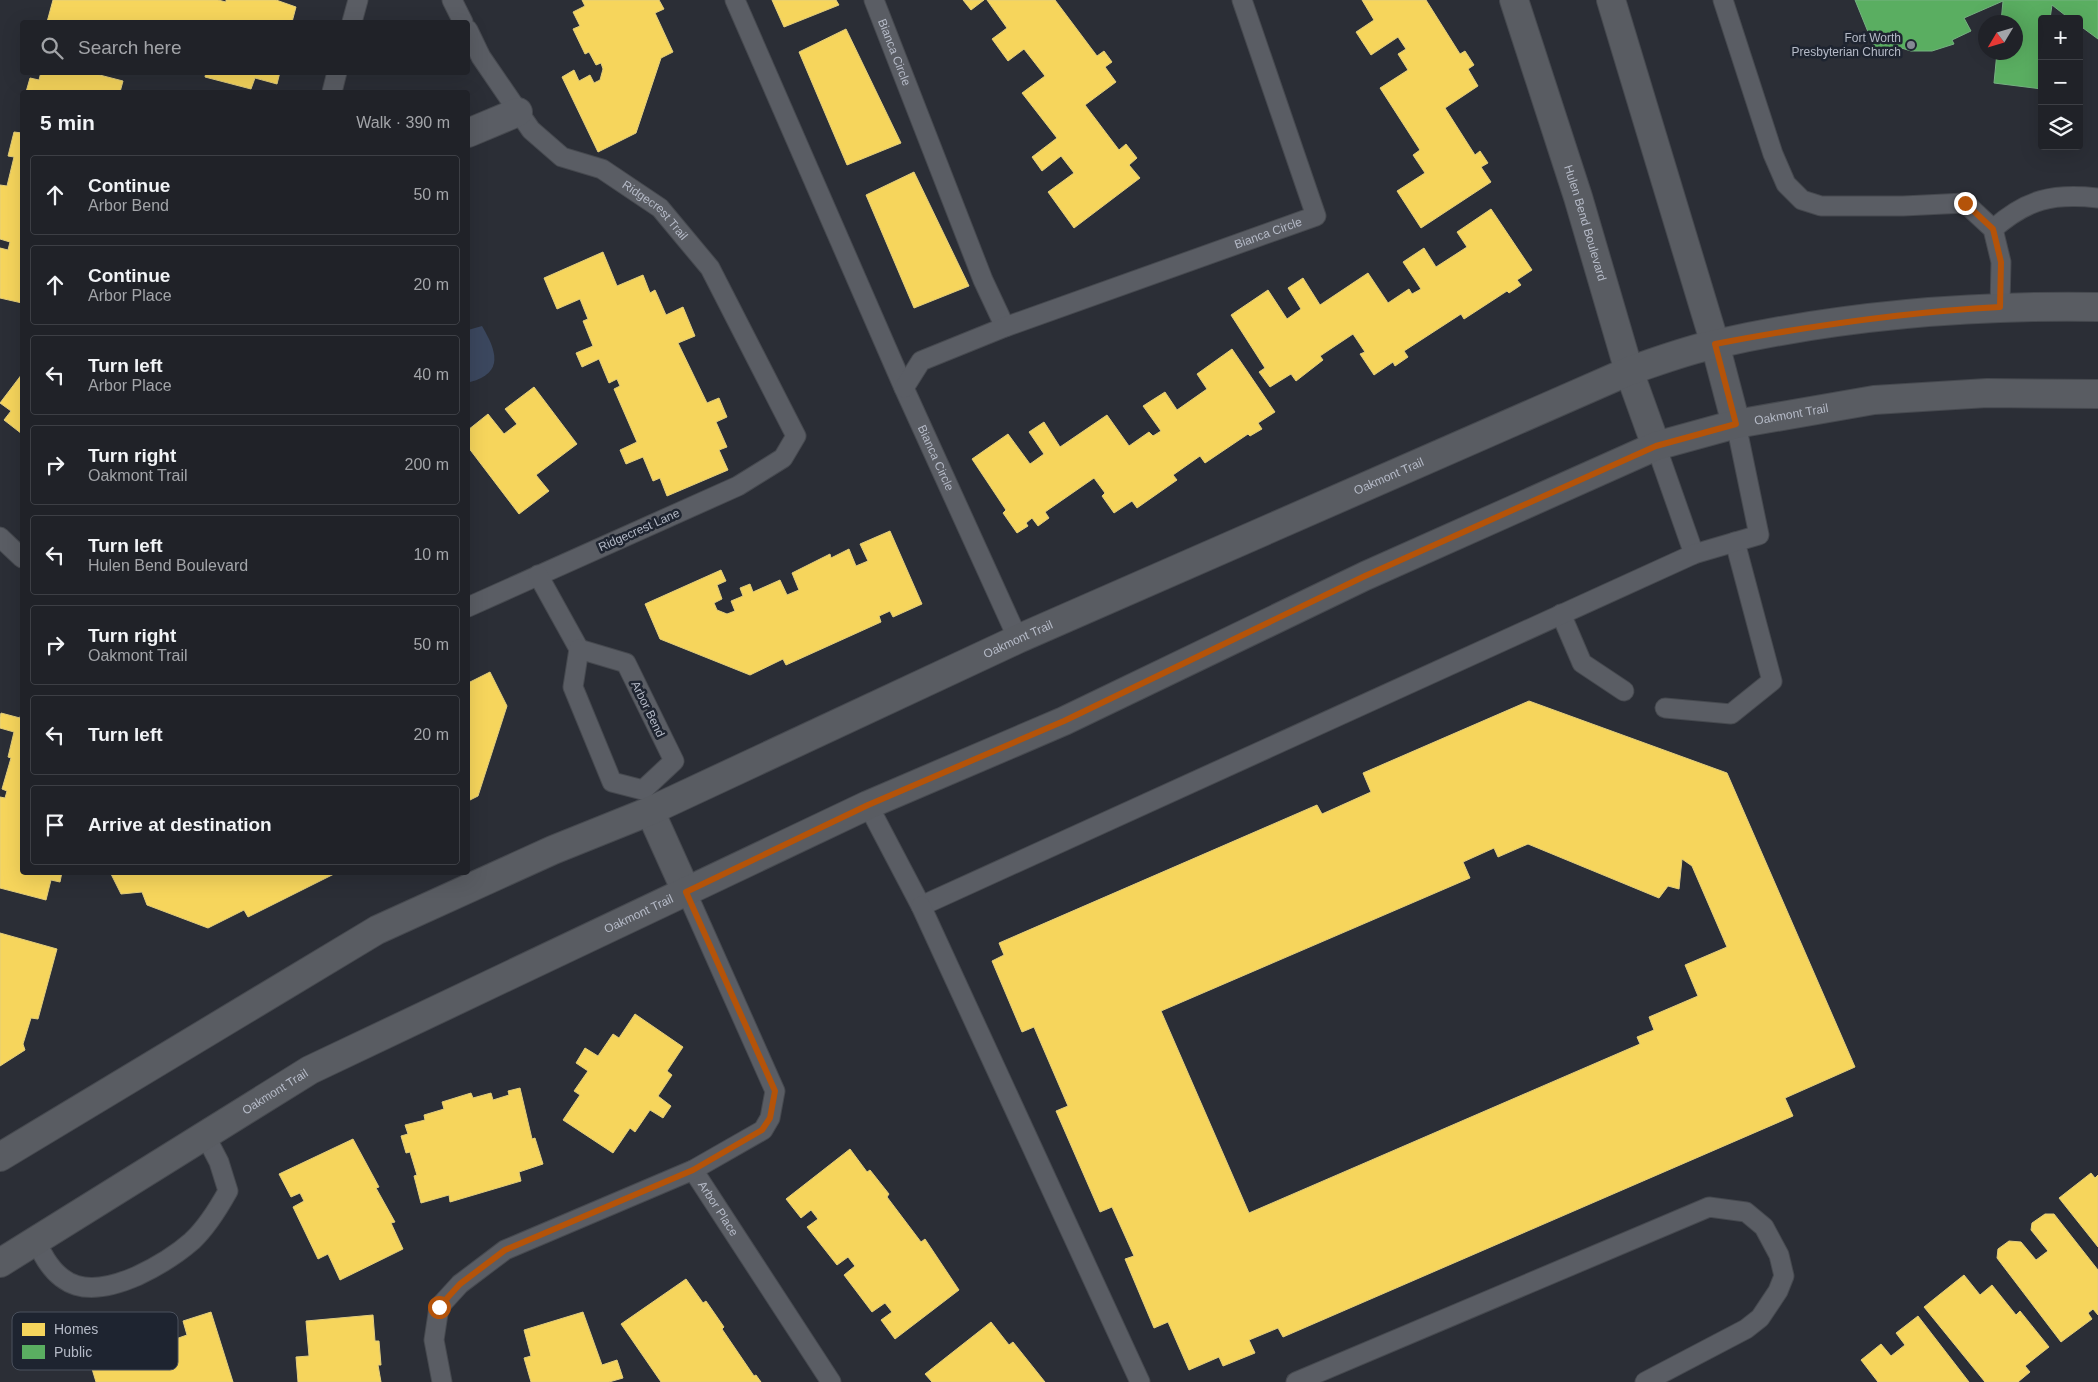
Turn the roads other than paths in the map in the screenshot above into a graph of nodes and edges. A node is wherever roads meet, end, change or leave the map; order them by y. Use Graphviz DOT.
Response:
graph roads {
  1 [pos="358,0"];
  2 [pos="452,0"];
  3 [pos="735,0"];
  4 [pos="874,0"];
  5 [pos="1242,0"];
  6 [pos="1514,0"];
  7 [pos="1611,0"];
  8 [pos="1723,0"];
  9 [pos="353,20"];
  10 [pos="462,20"];
  11 [pos="470,34"];
  12 [pos="336,75"];
  13 [pos="332,90"];
  14 [pos="518,112"];
  15 [pos="470,132"];
  16 [pos="2098,198"];
  17 [pos="1993,229"];
  18 [pos="2000,307"];
  19 [pos="2098,307"];
  20 [pos="1005,326"];
  21 [pos="1715,344"];
  22 [pos="1629,371"];
  23 [pos="904,388"];
  24 [pos="2098,394"];
  25 [pos="1736,424"];
  26 [pos="796,436"];
  27 [pos="1656,446"];
  28 [pos="0,537"];
  29 [pos="1735,542"];
  30 [pos="1694,554"];
  31 [pos="20,556"];
  32 [pos="538,575"];
  33 [pos="470,605"];
  34 [pos="1561,614"];
  35 [pos="1018,639"];
  36 [pos="578,649"];
  37 [pos="1624,691"];
  38 [pos="1665,708"];
  39 [pos="646,800"];
  40 [pos="868,805"];
  41 [pos="686,892"];
  42 [pos="921,906"];
  43 [pos="205,1135"];
  44 [pos="0,1157"];
  45 [pos="693,1170"];
  46 [pos="36,1240"];
  47 [pos="0,1263"];
  48 [pos="442,1382"];
  49 [pos="831,1382"];
  50 [pos="1140,1382"];
  51 [pos="1296,1382"];
  52 [pos="1645,1382"];
  1 -- 9 [label="lane"];
  2 -- 10 [label="lane"];
  3 -- 23 [label="lane"];
  4 -- 20 [label="lane, Bianca Circle"];
  5 -- 20 [label="lane, Bianca Circle"];
  6 -- 22 [label="street, Hulen Bend Boulevard"];
  7 -- 21 [label="street"];
  8 -- 17 [label="lane"];
  11 -- 14 [label="lane, Ridgecrest Trail"];
  12 -- 13 [label="lane"];
  14 -- 15 [label="street"];
  14 -- 26 [label="lane, Ridgecrest Trail"];
  16 -- 17 [label="lane"];
  17 -- 18 [label="lane"];
  18 -- 19 [label="street, Oakmont Trail"];
  18 -- 21 [label="street, Oakmont Trail"];
  20 -- 23 [label="lane, Bianca Circle"];
  21 -- 22 [label="street, Oakmont Trail"];
  21 -- 25 [label="street"];
  22 -- 27 [label="street, Hulen Bend Boulevard"];
  22 -- 35 [label="street, Oakmont Trail"];
  23 -- 35 [label="lane, Bianca Circle"];
  24 -- 25 [label="street, Oakmont Trail"];
  25 -- 27 [label="street, Oakmont Trail"];
  25 -- 29 [label="lane"];
  26 -- 32 [label="lane, Ridgecrest Lane"];
  27 -- 30 [label="lane"];
  27 -- 40 [label="street, Oakmont Trail"];
  28 -- 31 [label="lane"];
  29 -- 30 [label="lane"];
  29 -- 38 [label="lane"];
  30 -- 34 [label="lane"];
  32 -- 33 [label="lane, Ridgecrest Lane"];
  32 -- 36 [label="lane"];
  34 -- 37 [label="lane"];
  34 -- 42 [label="lane"];
  35 -- 39 [label="street, Oakmont Trail"];
  36 -- 39 [label="lane"];
  36 -- 39 [label="lane, Arbor Bend"];
  39 -- 41 [label="street"];
  39 -- 44 [label="street, Oakmont Trail"];
  40 -- 41 [label="street, Oakmont Trail"];
  40 -- 42 [label="lane"];
  41 -- 43 [label="street, Oakmont Trail"];
  41 -- 45 [label="lane, Arbor Place"];
  42 -- 50 [label="lane"];
  43 -- 46 [label="street, Oakmont Trail"];
  43 -- 46 [label="lane"];
  45 -- 48 [label="lane"];
  45 -- 49 [label="lane, Arbor Place"];
  46 -- 47 [label="street, Oakmont Trail"];
  51 -- 52 [label="lane"];
}
